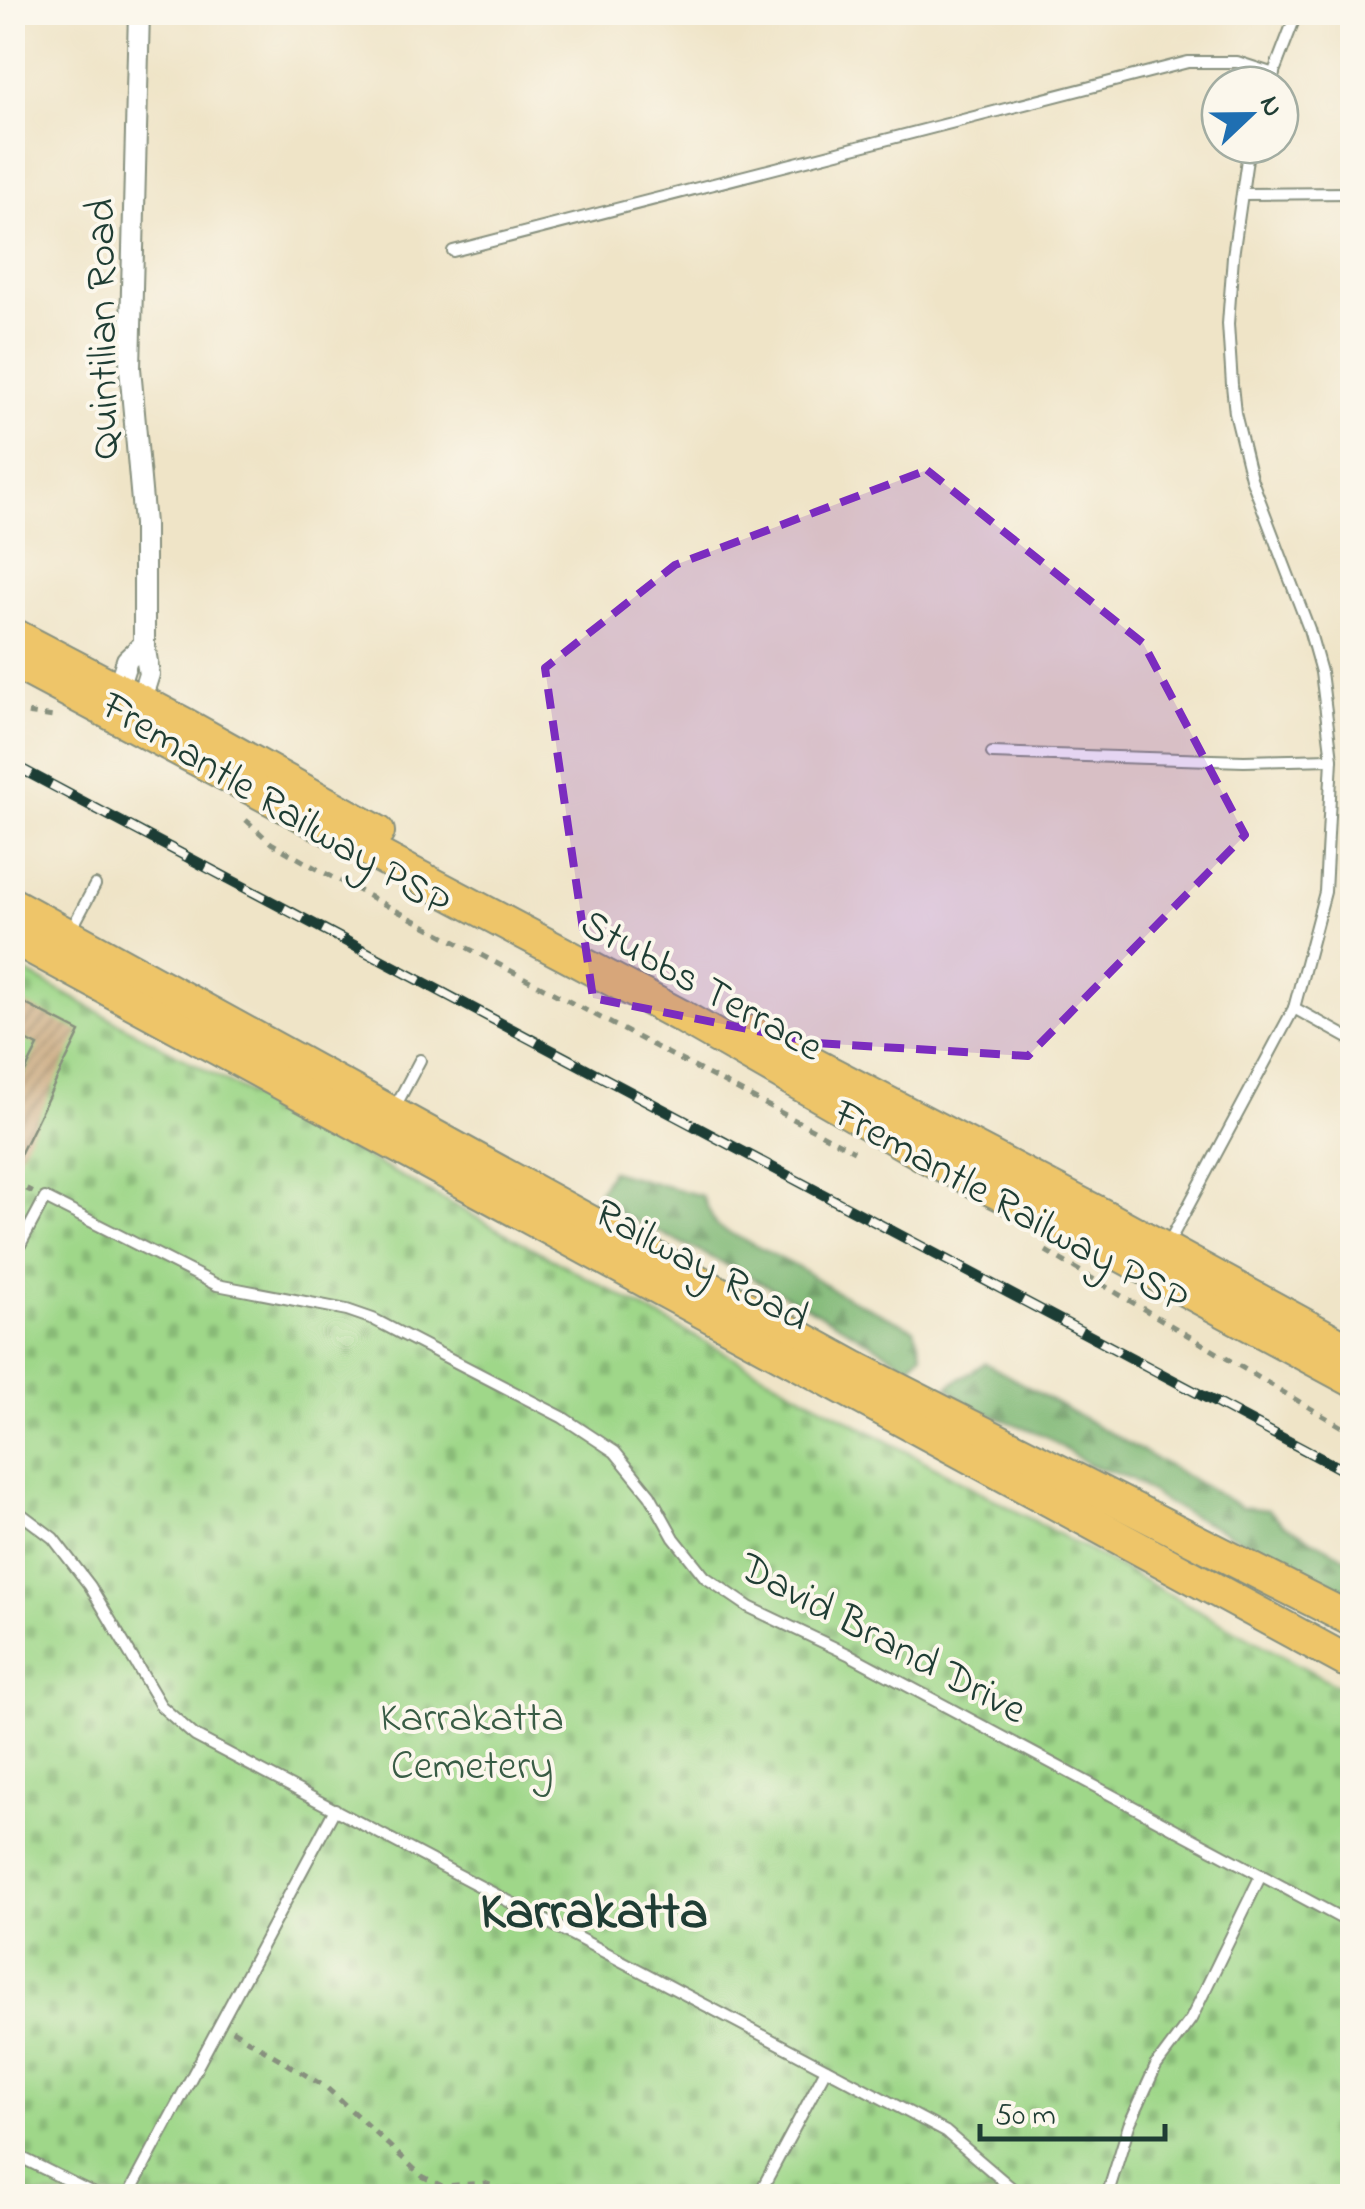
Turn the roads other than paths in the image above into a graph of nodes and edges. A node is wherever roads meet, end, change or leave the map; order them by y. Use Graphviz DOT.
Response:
graph roads {
  1 [pos="139,12"];
  2 [pos="1297,12"];
  3 [pos="1243,65"];
  4 [pos="1277,65"];
  5 [pos="1246,165"];
  6 [pos="1352,193"];
  7 [pos="1242,194"];
  8 [pos="454,251"];
  9 [pos="12,634"];
  10 [pos="12,661"];
  11 [pos="125,708"];
  12 [pos="992,753"];
  13 [pos="1332,759"];
  14 [pos="95,885"];
  15 [pos="12,904"];
  16 [pos="12,937"];
  17 [pos="41,948"];
  18 [pos="1294,1008"];
  19 [pos="1352,1040"];
  20 [pos="420,1060"];
  21 [pos="385,1124"];
  22 [pos="1165,1250"];
  23 [pos="12,1260"];
  24 [pos="1352,1351"];
  25 [pos="1352,1380"];
  26 [pos="12,1507"];
  27 [pos="1352,1620"];
  28 [pos="1352,1664"];
  29 [pos="334,1809"];
  30 [pos="1261,1875"];
  31 [pos="1352,1924"];
  32 [pos="826,2069"];
  33 [pos="12,2153"];
  34 [pos="100,2196"];
  35 [pos="128,2196"];
  36 [pos="758,2196"];
  37 [pos="1021,2196"];
  38 [pos="1107,2196"];
  1 -- 11 [label="street, Quintilian Road"];
  2 -- 4 [label="lane"];
  3 -- 8 [label="lane"];
  5 -- 7 [label="lane"];
  6 -- 7 [label="lane"];
  7 -- 13 [label="lane"];
  9 -- 11 [label="main road, Stubbs Terrace"];
  10 -- 11 [label="main road, Stubbs Terrace"];
  11 -- 22 [label="main road, Stubbs Terrace"];
  11 -- 25 [label="main road, Stubbs Terrace"];
  12 -- 13 [label="lane"];
  13 -- 18 [label="lane"];
  14 -- 17 [label="lane"];
  15 -- 17 [label="main road, Railway Road"];
  16 -- 17 [label="main road, Railway Road"];
  17 -- 21 [label="main road, Railway Road"];
  18 -- 19 [label="lane"];
  18 -- 22 [label="lane"];
  20 -- 21 [label="lane"];
  21 -- 27 [label="main road, Railway Road"];
  21 -- 28 [label="main road, Railway Road"];
  22 -- 24 [label="main road, Stubbs Terrace"];
  23 -- 30 [label="lane, David Brand Drive"];
  26 -- 29 [label="lane"];
  29 -- 32 [label="lane"];
  29 -- 35 [label="lane"];
  30 -- 31 [label="lane, David Brand Drive"];
  30 -- 38 [label="lane"];
  32 -- 36 [label="lane"];
  32 -- 37 [label="lane"];
  33 -- 34 [label="lane"];
}
